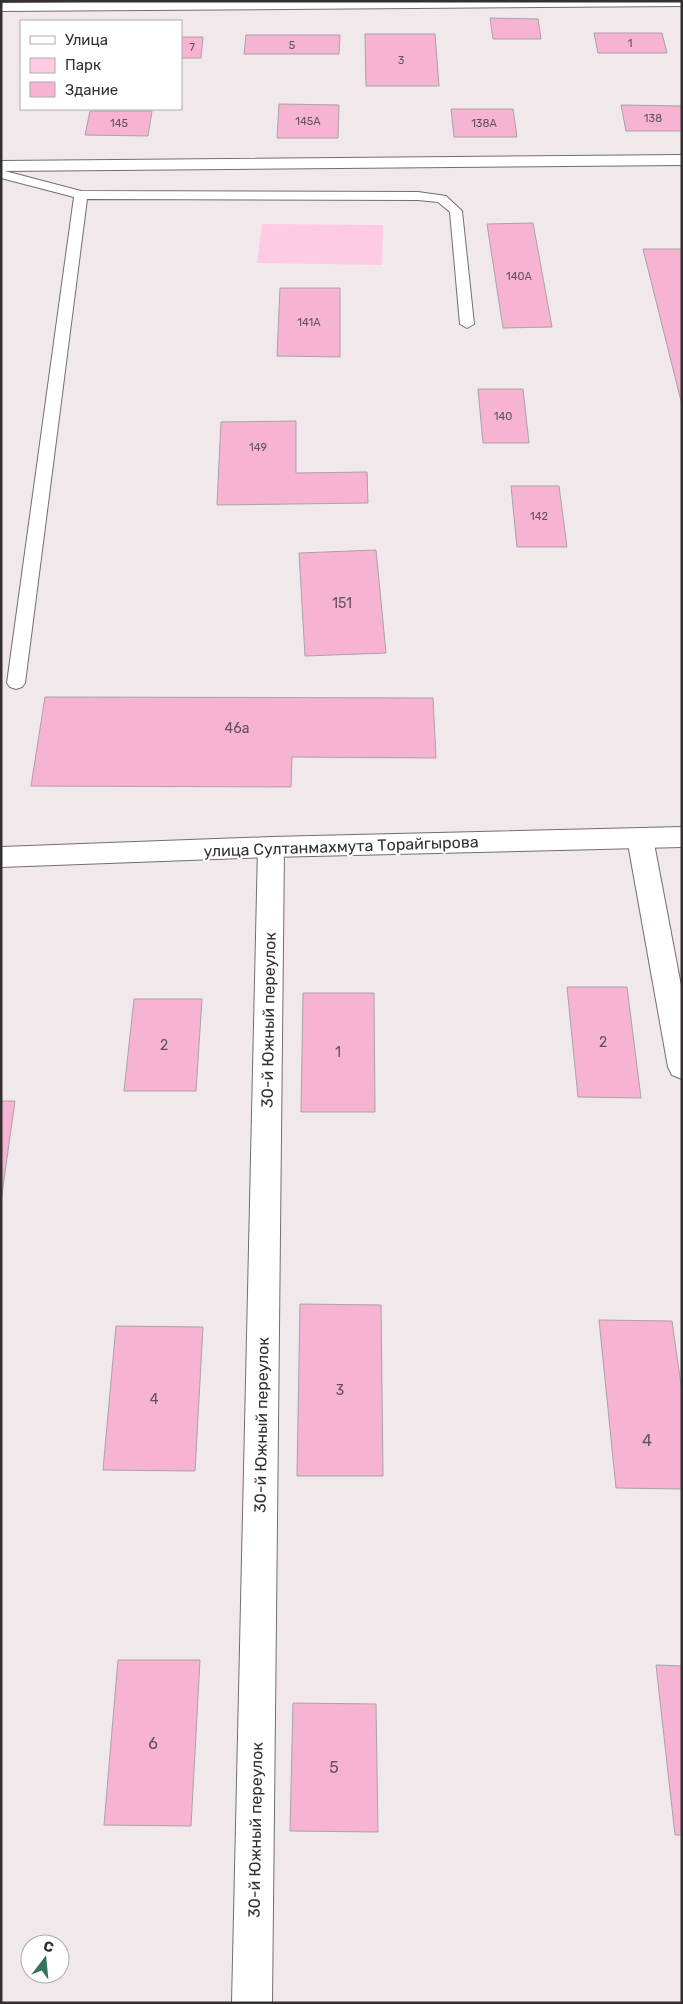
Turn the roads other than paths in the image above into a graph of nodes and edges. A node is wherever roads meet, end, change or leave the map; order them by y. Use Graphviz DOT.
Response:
graph roads {
  1 [pos="682,2"];
  2 [pos="1,7"];
  3 [pos="682,160"];
  4 [pos="1,166"];
  5 [pos="1,174"];
  6 [pos="81,195"];
  7 [pos="467,324"];
  8 [pos="16,682"];
  9 [pos="682,837"];
  10 [pos="640,838"];
  11 [pos="271,847"];
  12 [pos="1,857"];
  13 [pos="682,1067"];
  14 [pos="252,2003"];
  1 -- 2 [label="street"];
  3 -- 4 [label="street"];
  5 -- 6 [label="lane"];
  6 -- 7 [label="lane"];
  6 -- 8 [label="lane"];
  9 -- 10 [label="street, улица Султанмахмута Торайгырова"];
  10 -- 11 [label="street, улица Султанмахмута Торайгырова"];
  10 -- 13 [label="street"];
  11 -- 12 [label="street, улица Султанмахмута Торайгырова"];
  11 -- 14 [label="street, 30-й Южный переулок"];
}
